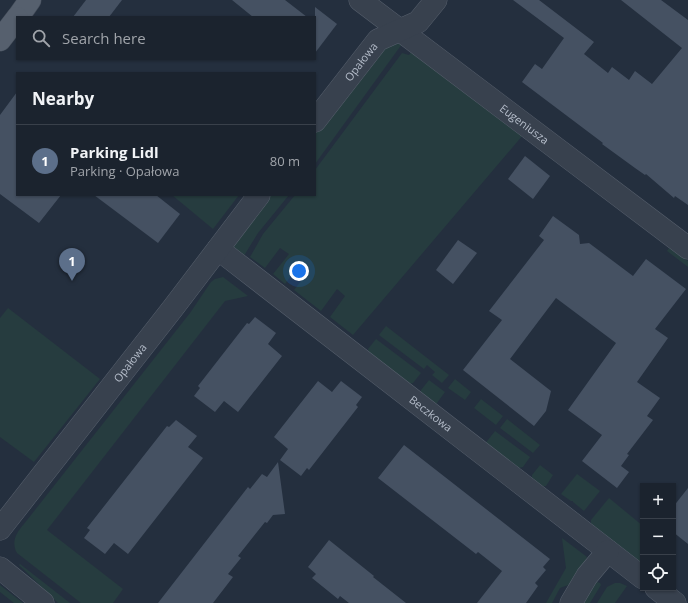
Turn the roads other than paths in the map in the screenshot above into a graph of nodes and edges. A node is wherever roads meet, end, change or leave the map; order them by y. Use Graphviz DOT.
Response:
graph roads {
  1 [pos="30,0"];
  2 [pos="360,0"];
  3 [pos="436,0"];
  4 [pos="18,16"];
  5 [pos="16,18"];
  6 [pos="399,30"];
  7 [pos="0,40"];
  8 [pos="316,120"];
  9 [pos="258,196"];
  10 [pos="688,248"];
  11 [pos="218,249"];
  12 [pos="0,529"];
  13 [pos="608,551"];
  14 [pos="0,568"];
  15 [pos="640,576"];
  16 [pos="660,591"];
  17 [pos="43,603"];
  18 [pos="571,603"];
  19 [pos="675,603"];
  1 -- 4 [label="main road"];
  2 -- 6 [label="street, Eugeniusza"];
  3 -- 6 [label="street, Opałowa"];
  5 -- 7 [label="main road"];
  6 -- 8 [label="street, Opałowa"];
  6 -- 10 [label="street, Eugeniusza"];
  9 -- 11 [label="street, Opałowa"];
  11 -- 12 [label="street, Opałowa"];
  11 -- 13 [label="street, Beczkowa"];
  13 -- 15 [label="street, Beczkowa"];
  13 -- 18 [label="street"];
  14 -- 17 [label="street"];
  16 -- 19 [label="street"];
}
